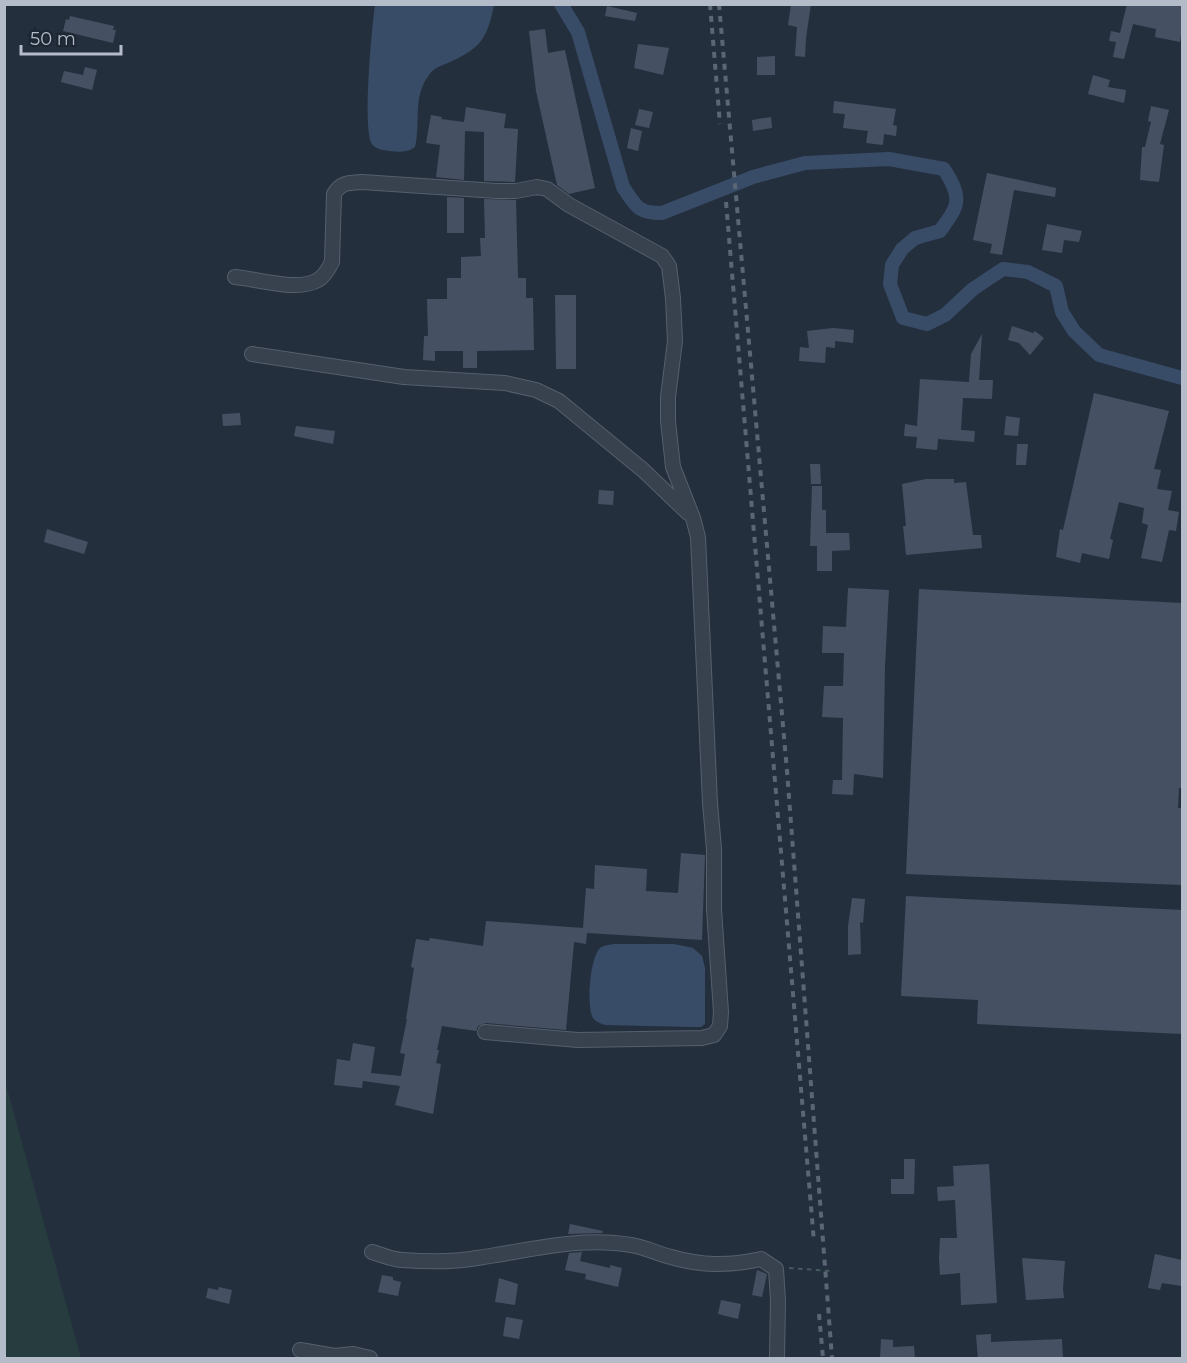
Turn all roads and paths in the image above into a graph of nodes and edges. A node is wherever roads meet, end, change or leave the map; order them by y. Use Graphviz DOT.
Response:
graph roads {
  1 [pos="235,277"];
  2 [pos="252,354"];
  3 [pos="693,518"];
  4 [pos="485,1032"];
  5 [pos="372,1252"];
  6 [pos="776,1269"];
  7 [pos="831,1271"];
  8 [pos="300,1350"];
  9 [pos="370,1359"];
  10 [pos="777,1359"];
  1 -- 3 [label="street"];
  2 -- 3 [label="street"];
  3 -- 4 [label="street"];
  5 -- 6 [label="street"];
  6 -- 7 [label="path"];
  6 -- 10 [label="street"];
  8 -- 9 [label="street"];
}
